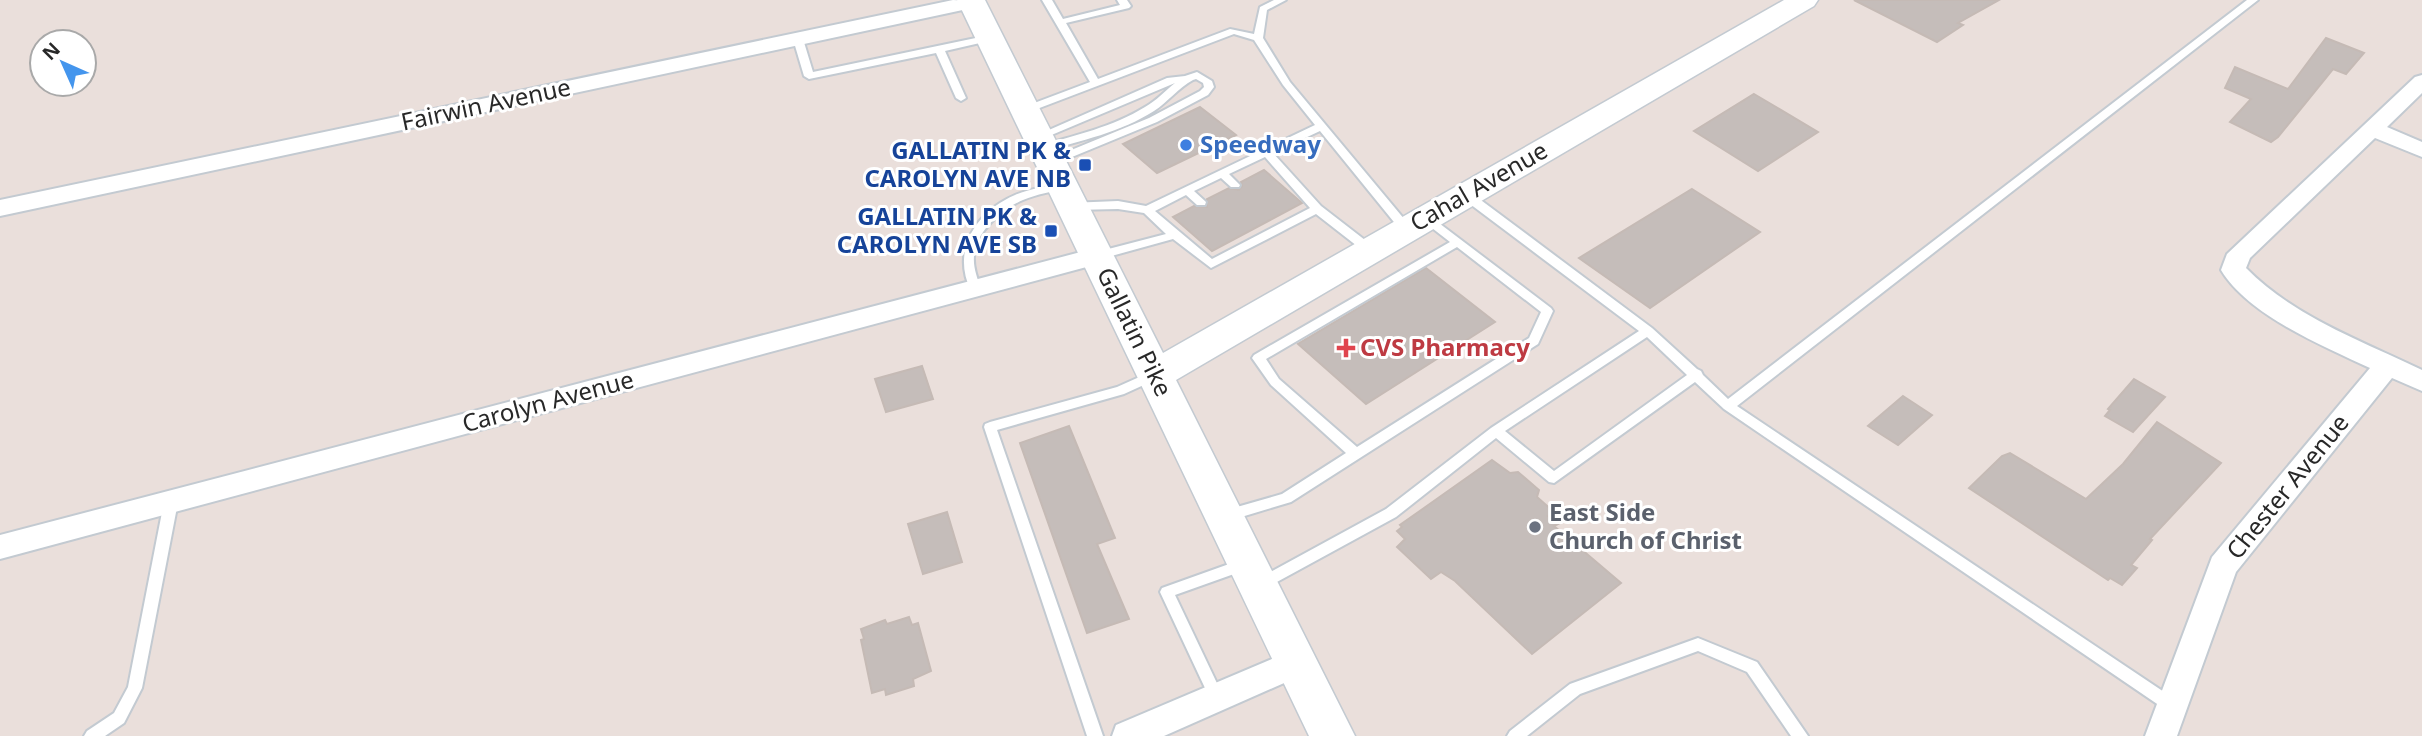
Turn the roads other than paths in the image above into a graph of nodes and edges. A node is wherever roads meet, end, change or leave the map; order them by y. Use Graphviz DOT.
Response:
graph roads {
  1 [pos="1047,0"];
  2 [pos="1122,0"];
  3 [pos="1281,0"];
  4 [pos="1804,0"];
  5 [pos="2253,0"];
  6 [pos="972,1"];
  7 [pos="1060,22"];
  8 [pos="1258,37"];
  9 [pos="990,38"];
  10 [pos="798,39"];
  11 [pos="939,49"];
  12 [pos="1186,79"];
  13 [pos="2422,81"];
  14 [pos="1096,83"];
  15 [pos="961,98"];
  16 [pos="1025,110"];
  17 [pos="1321,126"];
  18 [pos="2371,128"];
  19 [pos="2422,150"];
  20 [pos="1266,152"];
  21 [pos="1053,168"];
  22 [pos="1222,174"];
  23 [pos="1235,185"];
  24 [pos="1187,191"];
  25 [pos="1466,195"];
  26 [pos="1201,202"];
  27 [pos="0,208"];
  28 [pos="1317,209"];
  29 [pos="1147,210"];
  30 [pos="1274,217"];
  31 [pos="1416,224"];
  32 [pos="1284,226"];
  33 [pos="1175,235"];
  34 [pos="1458,243"];
  35 [pos="1370,250"];
  36 [pos="1096,256"];
  37 [pos="975,288"];
  38 [pos="1648,331"];
  39 [pos="2388,365"];
  40 [pos="1697,374"];
  41 [pos="1155,375"];
  42 [pos="2422,381"];
  43 [pos="1728,406"];
  44 [pos="1496,431"];
  45 [pos="1356,454"];
  46 [pos="171,502"];
  47 [pos="1224,516"];
  48 [pos="0,547"];
  49 [pos="1253,575"];
  50 [pos="1297,662"];
  51 [pos="1217,699"];
  52 [pos="2174,707"];
  53 [pos="92,736"];
  54 [pos="1095,736"];
  55 [pos="1128,736"];
  56 [pos="1332,736"];
  57 [pos="1515,736"];
  58 [pos="1800,736"];
  59 [pos="2161,736"];
  1 -- 7 [label="lane"];
  2 -- 7 [label="lane"];
  3 -- 8 [label="lane"];
  4 -- 25 [label="street, Cahal Avenue"];
  5 -- 43 [label="lane"];
  6 -- 9 [label="street, Gallatin Pike"];
  6 -- 10 [label="street, Fairwin Avenue"];
  7 -- 14 [label="lane"];
  8 -- 14 [label="lane"];
  8 -- 17 [label="lane"];
  9 -- 11 [label="lane"];
  9 -- 16 [label="street, Gallatin Pike"];
  10 -- 11 [label="lane"];
  10 -- 27 [label="street, Fairwin Avenue"];
  11 -- 15 [label="lane"];
  12 -- 21 [label="lane"];
  12 -- 21 [label="lane"];
  12 -- 21 [label="lane"];
  13 -- 18 [label="street"];
  14 -- 16 [label="lane"];
  16 -- 21 [label="street, Gallatin Pike"];
  17 -- 20 [label="lane"];
  17 -- 31 [label="lane"];
  18 -- 19 [label="street"];
  18 -- 39 [label="street"];
  20 -- 22 [label="lane"];
  20 -- 28 [label="lane"];
  21 -- 29 [label="lane"];
  21 -- 36 [label="street, Gallatin Pike"];
  21 -- 37 [label="lane"];
  22 -- 23 [label="lane"];
  22 -- 24 [label="lane"];
  24 -- 26 [label="lane"];
  24 -- 29 [label="lane"];
  25 -- 31 [label="street, Cahal Avenue"];
  25 -- 38 [label="lane"];
  28 -- 32 [label="lane"];
  28 -- 35 [label="lane"];
  29 -- 33 [label="lane"];
  30 -- 32 [label="lane"];
  31 -- 34 [label="lane"];
  31 -- 35 [label="street, Cahal Avenue"];
  32 -- 33 [label="lane"];
  33 -- 36 [label="lane"];
  34 -- 45 [label="lane"];
  34 -- 45 [label="lane"];
  35 -- 41 [label="street, Cahal Avenue"];
  36 -- 37 [label="street, Carolyn Avenue"];
  36 -- 41 [label="street, Gallatin Pike"];
  37 -- 46 [label="street, Carolyn Avenue"];
  38 -- 40 [label="lane"];
  38 -- 44 [label="lane"];
  39 -- 42 [label="street"];
  39 -- 52 [label="street, Chester Avenue"];
  40 -- 43 [label="lane"];
  40 -- 44 [label="lane"];
  41 -- 47 [label="street, Gallatin Pike"];
  41 -- 54 [label="lane"];
  43 -- 52 [label="lane"];
  44 -- 49 [label="lane"];
  45 -- 47 [label="lane"];
  46 -- 48 [label="street, Carolyn Avenue"];
  46 -- 53 [label="lane"];
  47 -- 49 [label="street, Gallatin Pike"];
  49 -- 50 [label="street, Gallatin Pike"];
  49 -- 51 [label="lane"];
  50 -- 51 [label="street"];
  50 -- 56 [label="street, Gallatin Pike"];
  51 -- 55 [label="street"];
  52 -- 59 [label="street, Chester Avenue"];
  57 -- 58 [label="lane"];
}
